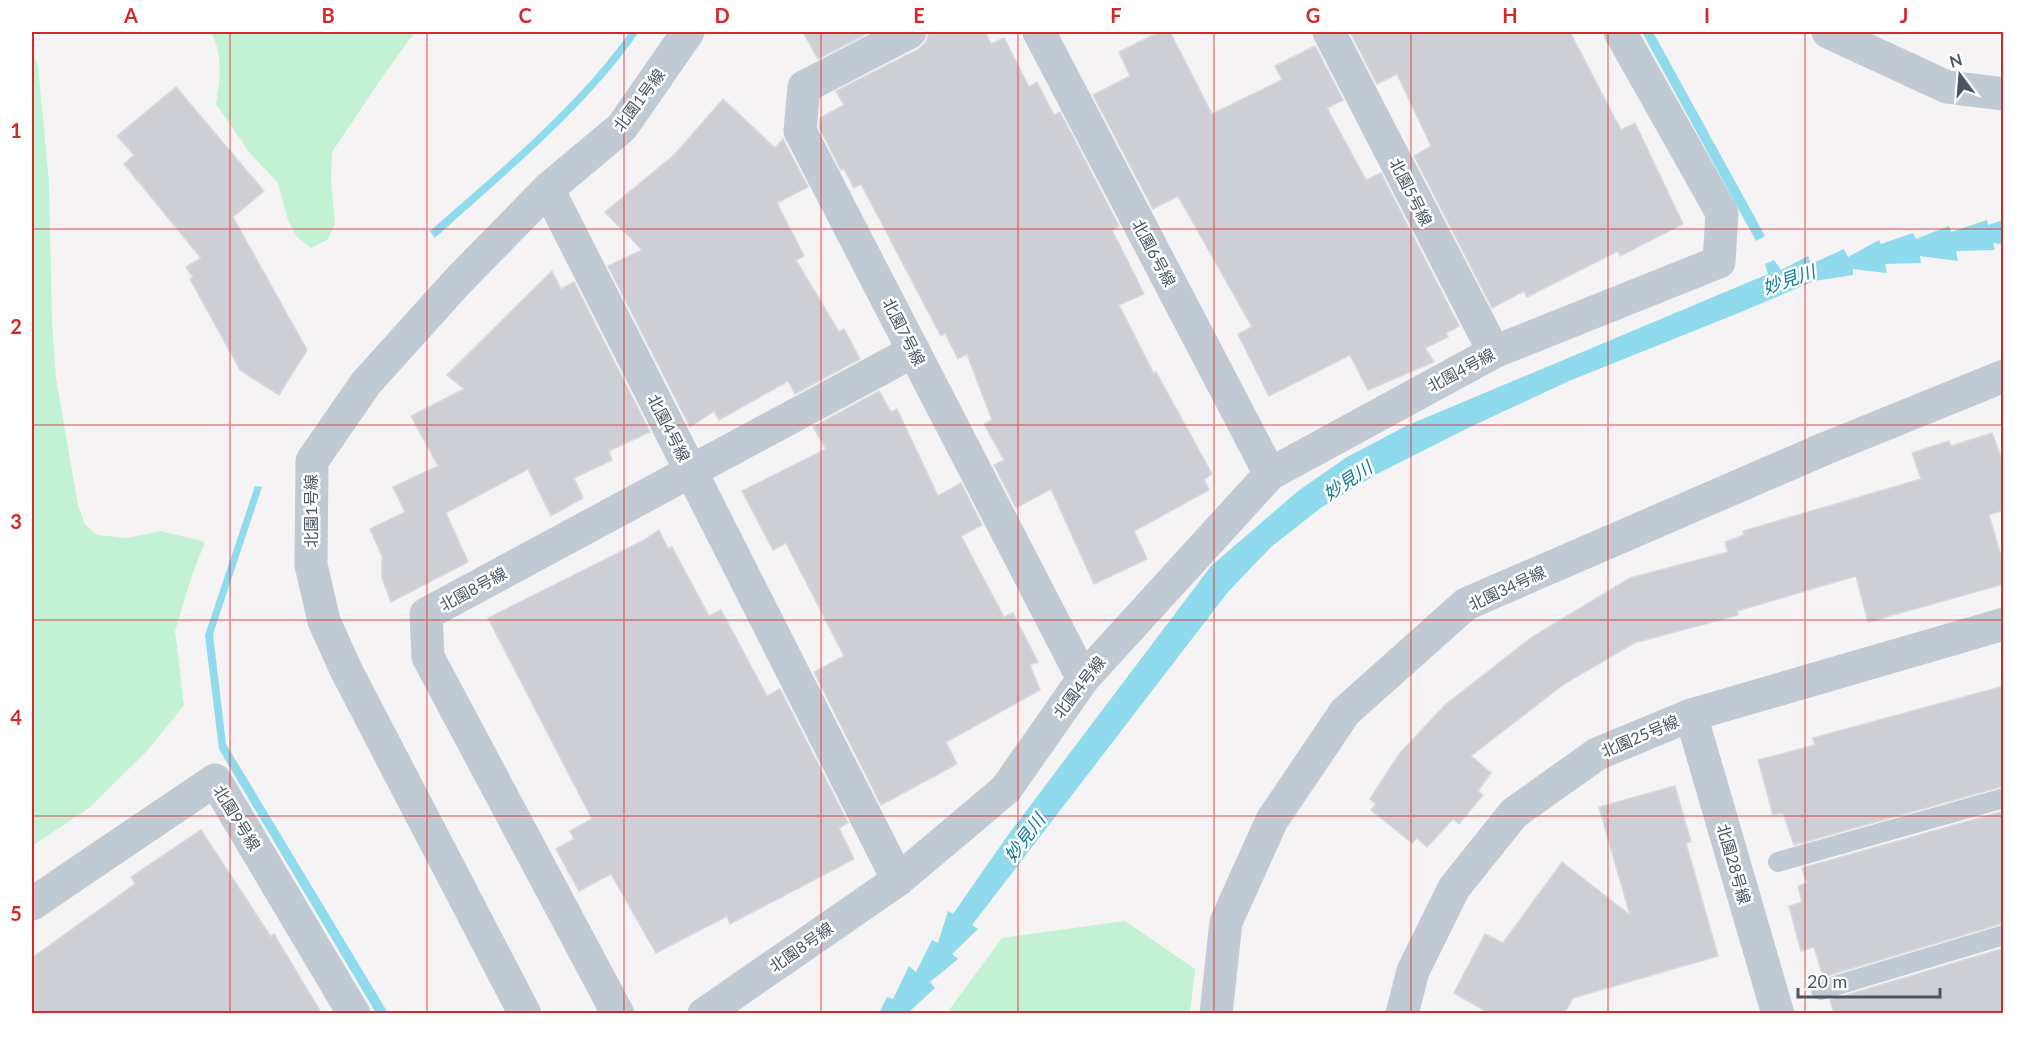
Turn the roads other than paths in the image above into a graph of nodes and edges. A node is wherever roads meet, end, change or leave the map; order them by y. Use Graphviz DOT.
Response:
graph roads {
  1 [pos="688,32"];
  2 [pos="910,32"];
  3 [pos="1039,32"];
  4 [pos="1329,32"];
  5 [pos="1620,32"];
  6 [pos="1828,32"];
  7 [pos="2004,94"];
  8 [pos="548,189"];
  9 [pos="914,351"];
  10 [pos="1494,352"];
  11 [pos="2004,376"];
  12 [pos="691,471"];
  13 [pos="1270,474"];
  14 [pos="2004,624"];
  15 [pos="1083,679"];
  16 [pos="1691,715"];
  17 [pos="2004,798"];
  18 [pos="1778,862"];
  19 [pos="898,880"];
  20 [pos="32,904"];
  21 [pos="2004,935"];
  22 [pos="1821,990"];
  23 [pos="354,1014"];
  24 [pos="525,1014"];
  25 [pos="618,1014"];
  26 [pos="704,1014"];
  27 [pos="1216,1014"];
  28 [pos="1402,1014"];
  29 [pos="1778,1014"];
  1 -- 8 [label="street, 北園1号線"];
  2 -- 9 [label="street, 北園7号線"];
  3 -- 13 [label="street, 北園6号線"];
  4 -- 10 [label="street, 北園5号線"];
  5 -- 10 [label="street, 北園4号線"];
  6 -- 7 [label="street"];
  8 -- 12 [label="street, 北園4号線"];
  8 -- 24 [label="street, 北園1号線"];
  9 -- 12 [label="street, 北園8号線"];
  9 -- 15 [label="street, 北園7号線"];
  10 -- 13 [label="street, 北園4号線"];
  11 -- 27 [label="street, 北園34号線"];
  12 -- 19 [label="street, 北園4号線"];
  12 -- 25 [label="street, 北園8号線"];
  13 -- 15 [label="street, 北園4号線"];
  14 -- 16 [label="street, 北園25号線"];
  15 -- 19 [label="street, 北園4号線"];
  16 -- 28 [label="street, 北園25号線"];
  16 -- 29 [label="street, 北園28号線"];
  17 -- 18 [label="lane"];
  19 -- 26 [label="street, 北園8号線"];
  20 -- 23 [label="street, 北園9号線"];
  21 -- 22 [label="lane"];
}
